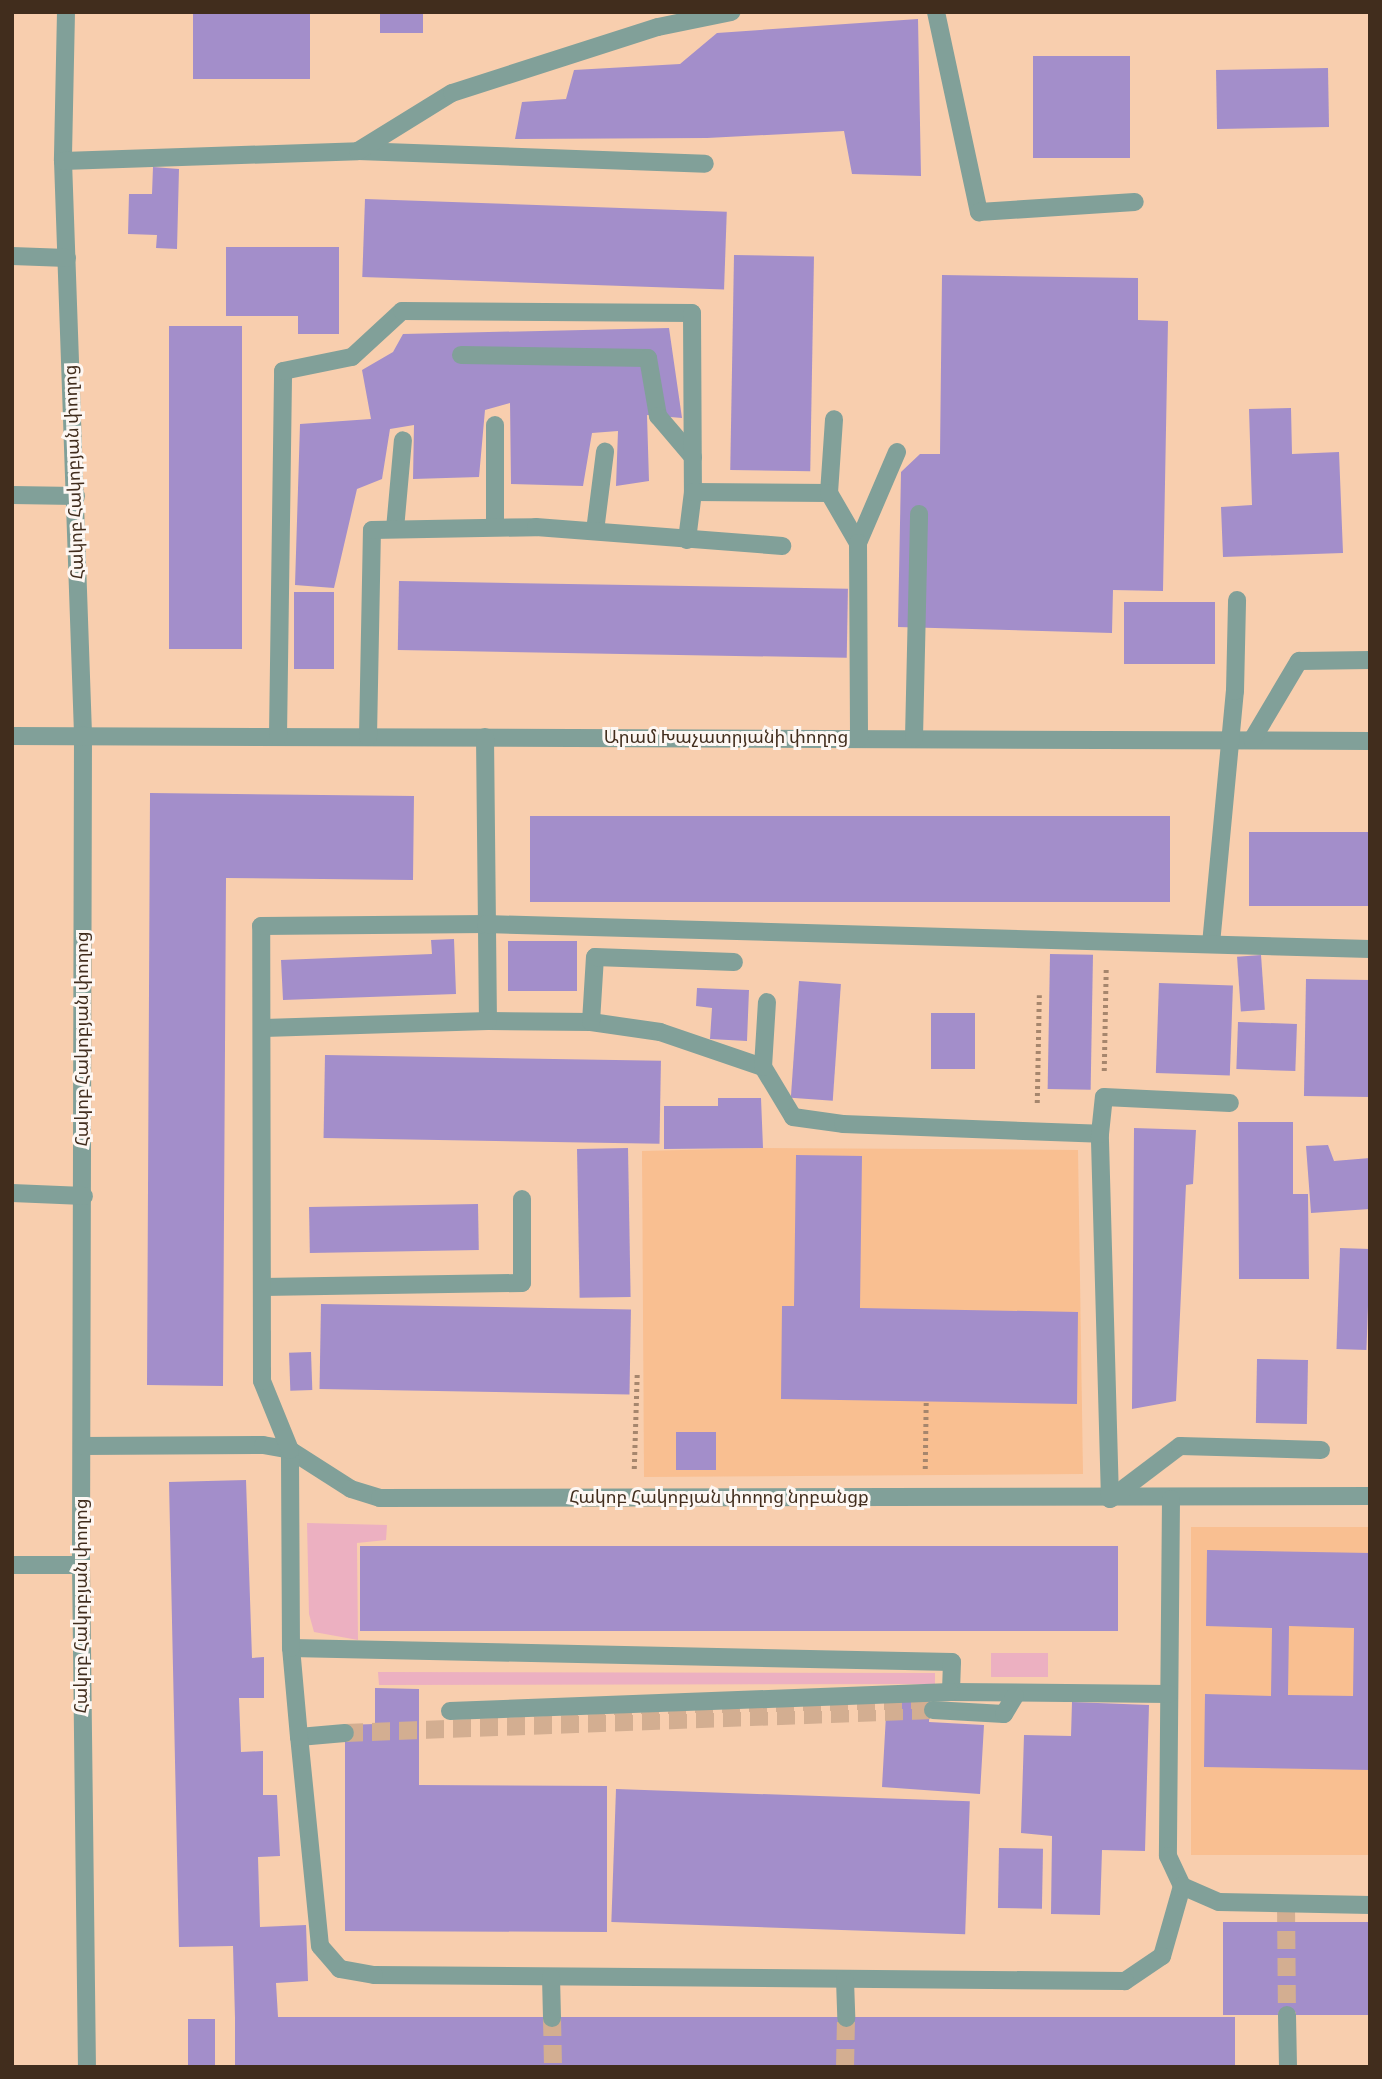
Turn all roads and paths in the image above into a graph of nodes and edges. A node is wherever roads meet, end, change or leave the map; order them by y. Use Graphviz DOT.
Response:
graph roads {
  1 [pos="66,12"];
  2 [pos="731,12"];
  3 [pos="936,12"];
  4 [pos="358,151"];
  5 [pos="63,161"];
  6 [pos="705,164"];
  7 [pos="1135,202"];
  8 [pos="12,257"];
  9 [pos="67,258"];
  10 [pos="461,355"];
  11 [pos="834,419"];
  12 [pos="495,425"];
  13 [pos="402,440"];
  14 [pos="604,452"];
  15 [pos="897,452"];
  16 [pos="693,457"];
  17 [pos="693,492"];
  18 [pos="829,493"];
  19 [pos="12,495"];
  20 [pos="76,496"];
  21 [pos="919,514"];
  22 [pos="495,526"];
  23 [pos="395,529"];
  24 [pos="595,531"];
  25 [pos="687,540"];
  26 [pos="858,543"];
  27 [pos="782,546"];
  28 [pos="1237,600"];
  29 [pos="1370,660"];
  30 [pos="12,736"];
  31 [pos="83,736"];
  32 [pos="278,736"];
  33 [pos="368,737"];
  34 [pos="485,737"];
  35 [pos="859,738"];
  36 [pos="914,738"];
  37 [pos="1231,740"];
  38 [pos="1252,740"];
  39 [pos="1370,741"];
  40 [pos="486,925"];
  41 [pos="1211,944"];
  42 [pos="1370,949"];
  43 [pos="734,962"];
  44 [pos="1105,993"];
  45 [pos="1039,995"];
  46 [pos="767,1002"];
  47 [pos="488,1021"];
  48 [pos="591,1022"];
  49 [pos="264,1028"];
  50 [pos="763,1067"];
  51 [pos="1104,1097"];
  52 [pos="1230,1103"];
  53 [pos="1037,1132"];
  54 [pos="1100,1134"];
  55 [pos="12,1193"];
  56 [pos="83,1196"];
  57 [pos="522,1199"];
  58 [pos="263,1287"];
  59 [pos="636,1371"];
  60 [pos="926,1401"];
  61 [pos="82,1446"];
  62 [pos="290,1450"];
  63 [pos="1321,1450"];
  64 [pos="1370,1496"];
  65 [pos="633,1498"];
  66 [pos="925,1498"];
  67 [pos="1110,1499"];
  68 [pos="1171,1499"];
  69 [pos="12,1565"];
  70 [pos="81,1565"];
  71 [pos="292,1648"];
  72 [pos="950,1692"];
  73 [pos="1169,1695"];
  74 [pos="1015,1696"];
  75 [pos="933,1710"];
  76 [pos="450,1711"];
  77 [pos="345,1733"];
  78 [pos="299,1737"];
  79 [pos="1182,1886"];
  80 [pos="1370,1905"];
  81 [pos="551,1977"];
  82 [pos="845,1980"];
  83 [pos="1287,2015"];
  84 [pos="552,2018"];
  85 [pos="846,2018"];
  86 [pos="88,2067"];
  87 [pos="1288,2067"];
  1 -- 5 [label="street, Հակոբ Հակոբյան փողոց"];
  2 -- 4 [label="street"];
  3 -- 7 [label="street"];
  4 -- 5 [label="street"];
  4 -- 6 [label="street"];
  5 -- 9 [label="street, Հակոբ Հակոբյան փողոց"];
  8 -- 9 [label="street"];
  9 -- 20 [label="street, Հակոբ Հակոբյան փողոց"];
  10 -- 16 [label="street"];
  11 -- 18 [label="street"];
  12 -- 22 [label="street"];
  13 -- 23 [label="street"];
  14 -- 24 [label="street"];
  15 -- 26 [label="street"];
  16 -- 17 [label="street"];
  16 -- 32 [label="street"];
  17 -- 18 [label="street"];
  17 -- 25 [label="street"];
  18 -- 26 [label="street"];
  19 -- 20 [label="street"];
  20 -- 31 [label="street, Հակոբ Հակոբյան փողոց"];
  21 -- 36 [label="street"];
  22 -- 23 [label="street"];
  22 -- 24 [label="street"];
  23 -- 33 [label="street"];
  24 -- 25 [label="street"];
  25 -- 27 [label="street"];
  26 -- 35 [label="street"];
  28 -- 37 [label="street"];
  29 -- 38 [label="street"];
  30 -- 31 [label="street, Արամ Խաչատրյանի փողոց"];
  31 -- 32 [label="street, Արամ Խաչատրյանի փողոց"];
  31 -- 56 [label="street, Հակոբ Հակոբյան փողոց"];
  32 -- 33 [label="street, Արամ Խաչատրյանի փողոց"];
  33 -- 34 [label="street, Արամ Խաչատրյանի փողոց"];
  34 -- 35 [label="street, Արամ Խաչատրյանի փողոց"];
  34 -- 40 [label="street"];
  35 -- 36 [label="street, Արամ Խաչատրյանի փողոց"];
  36 -- 37 [label="street, Արամ Խաչատրյանի փողոց"];
  37 -- 38 [label="street, Արամ Խաչատրյանի փողոց"];
  37 -- 41 [label="street"];
  38 -- 39 [label="street, Արամ Խաչատրյանի փողոց"];
  40 -- 41 [label="street"];
  40 -- 47 [label="street"];
  40 -- 49 [label="street"];
  41 -- 42 [label="street"];
  43 -- 48 [label="street"];
  44 -- 51 [label="path"];
  45 -- 53 [label="path"];
  46 -- 50 [label="street"];
  47 -- 48 [label="street"];
  47 -- 49 [label="street"];
  48 -- 50 [label="street"];
  49 -- 58 [label="street"];
  50 -- 53 [label="street"];
  51 -- 52 [label="street"];
  51 -- 54 [label="street"];
  53 -- 54 [label="street"];
  54 -- 67 [label="street"];
  55 -- 56 [label="street"];
  56 -- 61 [label="street, Հակոբ Հակոբյան փողոց"];
  57 -- 58 [label="street"];
  58 -- 62 [label="street"];
  59 -- 65 [label="path"];
  60 -- 66 [label="path"];
  61 -- 62 [label="street, Հակոբ Հակոբյան փողոց նրբանցք"];
  61 -- 70 [label="street, Հակոբ Հակոբյան փողոց"];
  62 -- 65 [label="street, Հակոբ Հակոբյան փողոց նրբանցք"];
  62 -- 71 [label="street"];
  63 -- 67 [label="street"];
  64 -- 68 [label="street, Հակոբ Հակոբյան փողոց նրբանցք"];
  65 -- 66 [label="street, Հակոբ Հակոբյան փողոց նրբանցք"];
  66 -- 67 [label="street, Հակոբ Հակոբյան փողոց նրբանցք"];
  67 -- 68 [label="street, Հակոբ Հակոբյան փողոց նրբանցք"];
  68 -- 73 [label="street"];
  69 -- 70 [label="street"];
  70 -- 86 [label="street, Հակոբ Հակոբյան փողոց"];
  71 -- 72 [label="street"];
  71 -- 78 [label="street"];
  72 -- 74 [label="street"];
  72 -- 76 [label="street"];
  73 -- 74 [label="street"];
  73 -- 79 [label="street"];
  74 -- 75 [label="street"];
  77 -- 78 [label="street"];
  78 -- 81 [label="street"];
  79 -- 80 [label="street"];
  79 -- 82 [label="street"];
  81 -- 82 [label="street"];
  81 -- 84 [label="street"];
  82 -- 85 [label="street"];
  83 -- 87 [label="street"];
}
